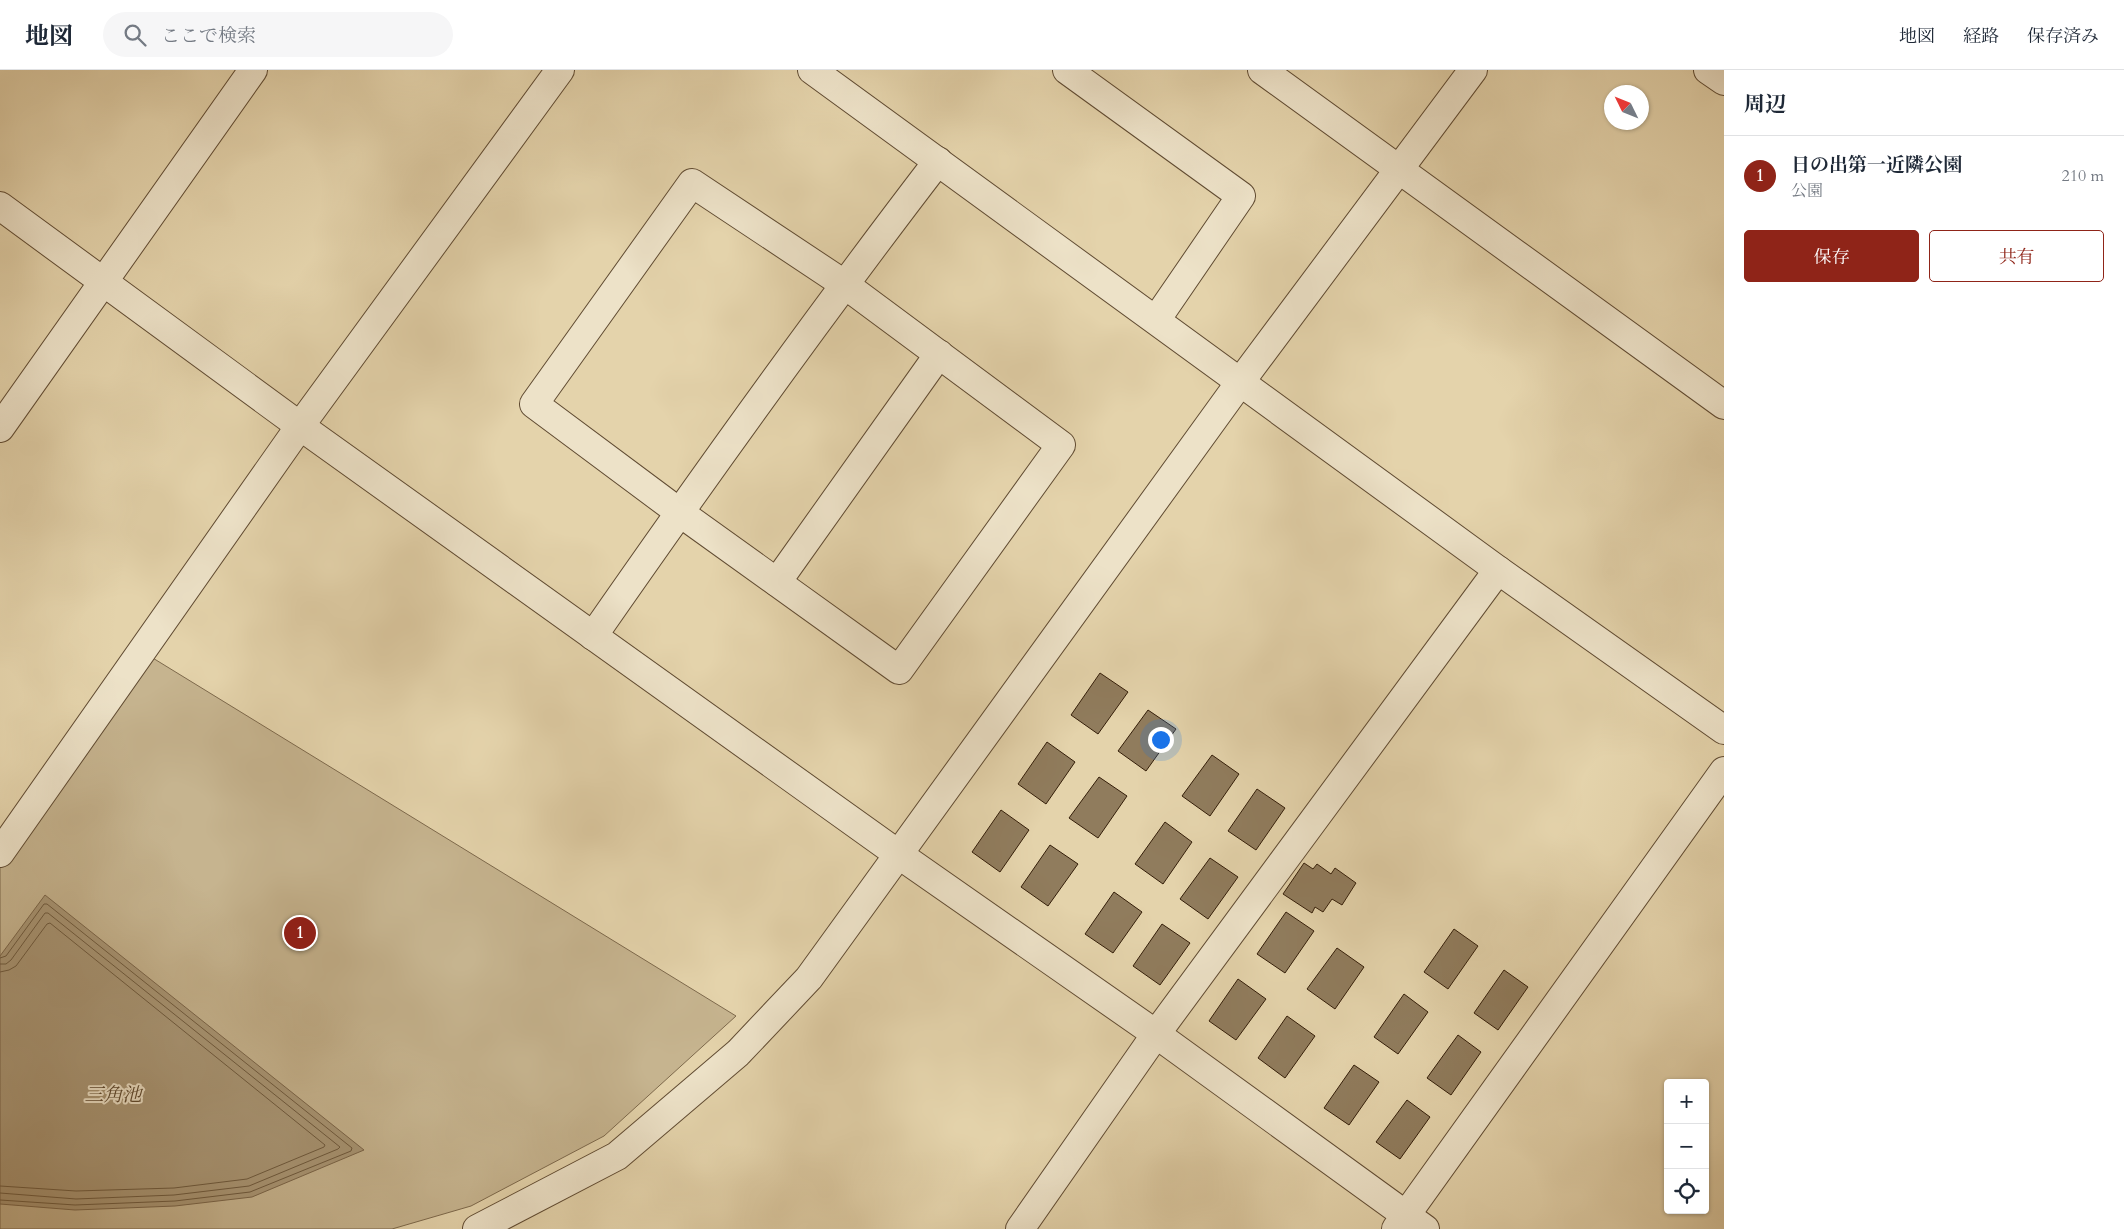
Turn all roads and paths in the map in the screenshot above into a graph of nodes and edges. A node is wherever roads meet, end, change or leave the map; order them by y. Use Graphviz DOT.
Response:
graph roads {
  1 [pos="253,70"];
  2 [pos="560,70"];
  3 [pos="812,70"];
  4 [pos="1067,70"];
  5 [pos="1262,70"];
  6 [pos="1473,70"];
  7 [pos="1708,70"];
  8 [pos="1724,82"];
  9 [pos="938,161"];
  10 [pos="1399,170"];
  11 [pos="0,206"];
  12 [pos="103,282"];
  13 [pos="844,284"];
  14 [pos="1156,320"];
  15 [pos="939,354"];
  16 [pos="1240,381"];
  17 [pos="1724,405"];
  18 [pos="300,426"];
  19 [pos="0,428"];
  20 [pos="679,512"];
  21 [pos="1498,570"];
  22 [pos="777,582"];
  23 [pos="593,636"];
  24 [pos="1724,730"];
  25 [pos="1724,771"];
  26 [pos="0,853"];
  27 [pos="898,854"];
  28 [pos="1156,1034"];
  29 [pos="1409,1224"];
  30 [pos="479,1229"];
  31 [pos="1020,1229"];
  1 -- 12 [label="street"];
  2 -- 18 [label="street"];
  3 -- 9 [label="street"];
  4 -- 14 [label="street"];
  5 -- 10 [label="street"];
  6 -- 10 [label="street"];
  7 -- 8 [label="street"];
  9 -- 13 [label="street"];
  9 -- 14 [label="street"];
  10 -- 16 [label="street"];
  10 -- 17 [label="street"];
  11 -- 12 [label="street"];
  12 -- 18 [label="street"];
  12 -- 19 [label="street"];
  13 -- 15 [label="street"];
  13 -- 20 [label="street"];
  13 -- 20 [label="street"];
  14 -- 16 [label="street"];
  15 -- 22 [label="street"];
  15 -- 22 [label="street"];
  16 -- 21 [label="street"];
  16 -- 27 [label="street"];
  18 -- 23 [label="street"];
  18 -- 26 [label="street"];
  20 -- 22 [label="street"];
  20 -- 23 [label="street"];
  21 -- 24 [label="street"];
  21 -- 28 [label="street"];
  23 -- 27 [label="street"];
  25 -- 29 [label="street"];
  27 -- 28 [label="street"];
  27 -- 30 [label="street"];
  28 -- 29 [label="street"];
  28 -- 31 [label="street"];
}
